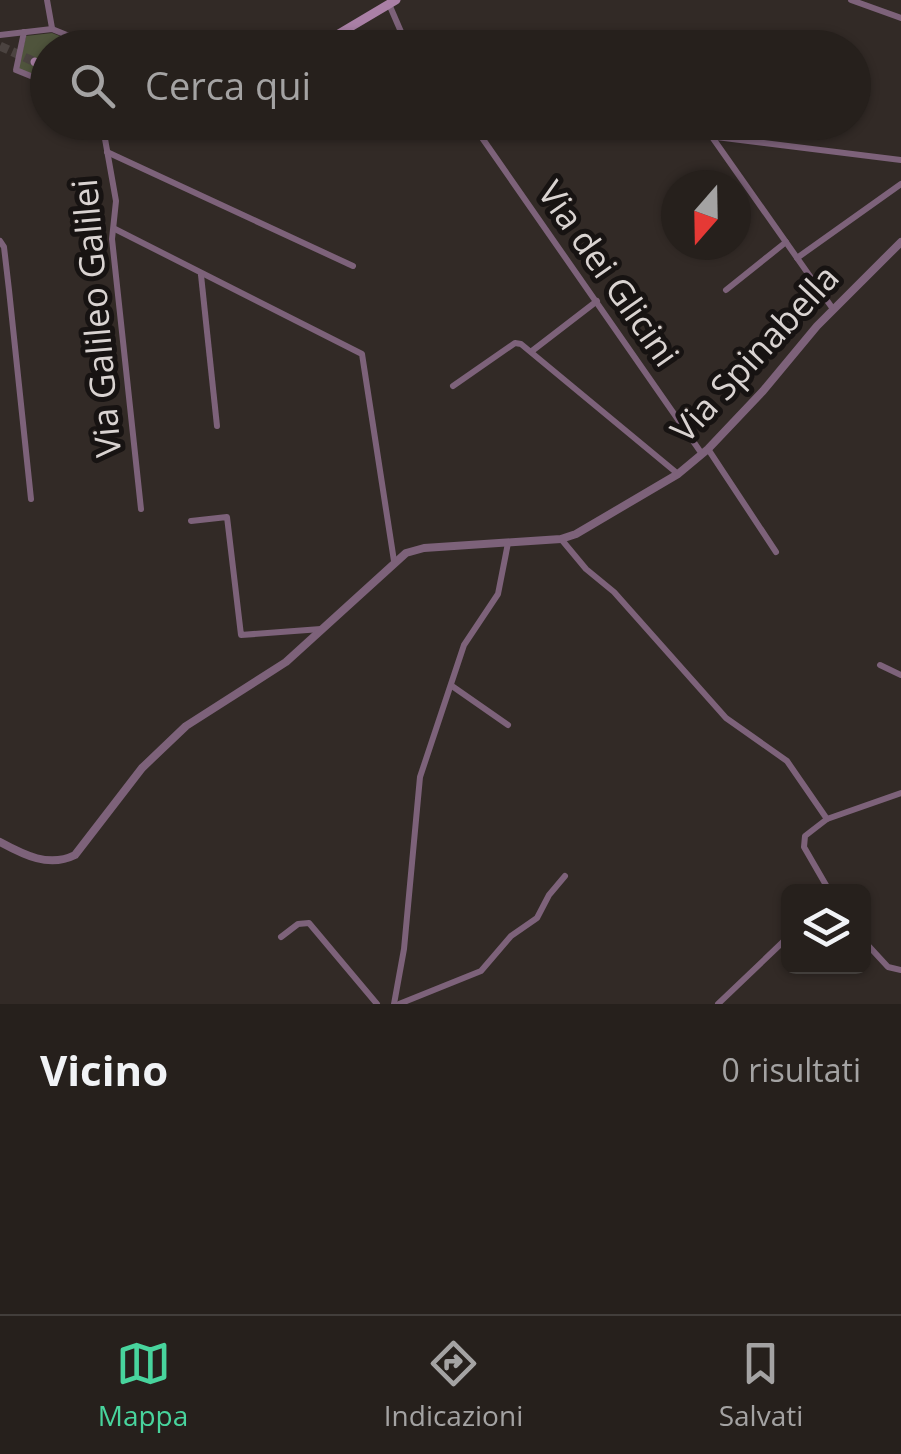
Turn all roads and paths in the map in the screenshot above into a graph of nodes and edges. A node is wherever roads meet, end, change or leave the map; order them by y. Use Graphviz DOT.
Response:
graph roads {
  1 [pos="46,0"];
  2 [pos="851,0"];
  3 [pos="393,2"];
  4 [pos="901,18"];
  5 [pos="52,28"];
  6 [pos="38,30"];
  7 [pos="57,30"];
  8 [pos="346,30"];
  9 [pos="400,30"];
  10 [pos="30,31"];
  11 [pos="24,32"];
  12 [pos="0,35"];
  13 [pos="30,75"];
  14 [pos="104,140"];
  15 [pos="484,140"];
  16 [pos="714,140"];
  17 [pos="743,140"];
  18 [pos="106,151"];
  19 [pos="901,160"];
  20 [pos="901,184"];
  21 [pos="115,229"];
  22 [pos="0,241"];
  23 [pos="786,242"];
  24 [pos="901,242"];
  25 [pos="797,258"];
  26 [pos="352,266"];
  27 [pos="201,274"];
  28 [pos="726,290"];
  29 [pos="596,301"];
  30 [pos="834,309"];
  31 [pos="532,351"];
  32 [pos="454,386"];
  33 [pos="217,426"];
  34 [pos="705,452"];
  35 [pos="678,474"];
  36 [pos="31,499"];
  37 [pos="141,508"];
  38 [pos="191,522"];
  39 [pos="561,539"];
  40 [pos="508,544"];
  41 [pos="776,552"];
  42 [pos="394,561"];
  43 [pos="321,629"];
  44 [pos="880,664"];
  45 [pos="901,675"];
  46 [pos="452,686"];
  47 [pos="508,725"];
  48 [pos="901,794"];
  49 [pos="827,819"];
  50 [pos="0,842"];
  51 [pos="565,876"];
  52 [pos="826,884"];
  53 [pos="281,936"];
  54 [pos="781,944"];
  55 [pos="871,948"];
  56 [pos="901,970"];
  57 [pos="377,1004"];
  58 [pos="397,1004"];
  59 [pos="718,1004"];
  1 -- 5 [label="street"];
  2 -- 4 [label="street"];
  3 -- 8 [label="main road"];
  3 -- 9 [label="street"];
  5 -- 6 [label="street"];
  5 -- 7 [label="street"];
  10 -- 11 [label="street"];
  11 -- 12 [label="street"];
  11 -- 13 [label="street"];
  14 -- 18 [label="street, Via Galileo Galilei"];
  15 -- 29 [label="street, Via dei Glicini"];
  16 -- 23 [label="street"];
  17 -- 19 [label="street"];
  18 -- 21 [label="street, Via Galileo Galilei"];
  18 -- 26 [label="street"];
  20 -- 25 [label="street"];
  21 -- 27 [label="street"];
  21 -- 37 [label="street, Via Galileo Galilei"];
  22 -- 36 [label="street"];
  23 -- 25 [label="street"];
  23 -- 28 [label="street"];
  24 -- 30 [label="street, Via Spinabella"];
  25 -- 30 [label="street"];
  27 -- 33 [label="street"];
  27 -- 42 [label="street"];
  29 -- 31 [label="street"];
  29 -- 34 [label="street, Via dei Glicini"];
  30 -- 34 [label="street, Via Spinabella"];
  31 -- 32 [label="street"];
  31 -- 35 [label="street"];
  34 -- 35 [label="street, Via Spinabella"];
  34 -- 41 [label="street, Via dei Glicini"];
  35 -- 39 [label="street, Via Spinabella"];
  38 -- 43 [label="street"];
  39 -- 40 [label="street, Via Spinabella"];
  39 -- 49 [label="street"];
  40 -- 42 [label="street, Via Spinabella"];
  40 -- 46 [label="street"];
  42 -- 43 [label="street, Via Spinabella"];
  43 -- 50 [label="street, Via Spinabella"];
  44 -- 45 [label="street"];
  46 -- 47 [label="street"];
  46 -- 58 [label="street"];
  48 -- 49 [label="street"];
  49 -- 52 [label="street"];
  51 -- 58 [label="street"];
  53 -- 57 [label="street"];
  54 -- 59 [label="street"];
  55 -- 56 [label="street"];
}
